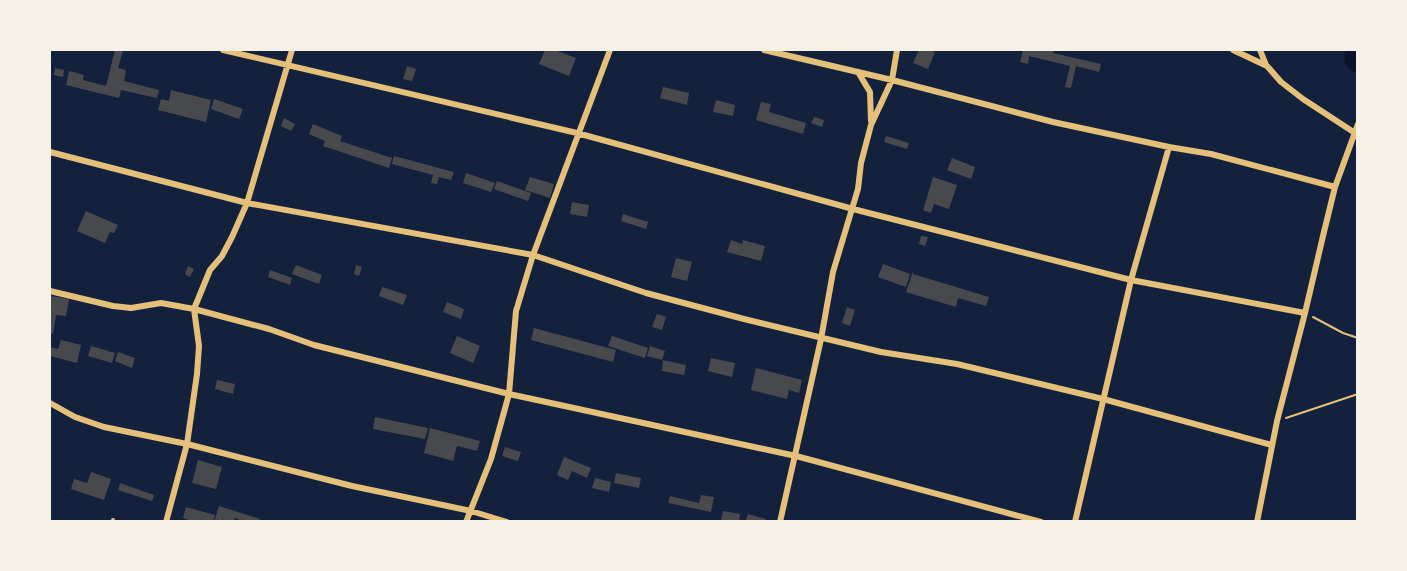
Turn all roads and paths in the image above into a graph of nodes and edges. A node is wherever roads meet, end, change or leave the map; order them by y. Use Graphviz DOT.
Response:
graph roads {
  1 [pos="224,50"];
  2 [pos="292,50"];
  3 [pos="610,50"];
  4 [pos="764,50"];
  5 [pos="897,50"];
  6 [pos="1233,50"];
  7 [pos="1260,50"];
  8 [pos="288,63"];
  9 [pos="1266,66"];
  10 [pos="857,72"];
  11 [pos="892,80"];
  12 [pos="1358,124"];
  13 [pos="871,126"];
  14 [pos="577,133"];
  15 [pos="1354,133"];
  16 [pos="1169,147"];
  17 [pos="50,152"];
  18 [pos="1335,187"];
  19 [pos="247,203"];
  20 [pos="853,209"];
  21 [pos="533,255"];
  22 [pos="1131,280"];
  23 [pos="50,291"];
  24 [pos="194,309"];
  25 [pos="1305,313"];
  26 [pos="1358,338"];
  27 [pos="821,339"];
  28 [pos="509,394"];
  29 [pos="1358,394"];
  30 [pos="1103,399"];
  31 [pos="50,404"];
  32 [pos="1277,421"];
  33 [pos="187,444"];
  34 [pos="1272,445"];
  35 [pos="796,456"];
  36 [pos="471,512"];
  37 [pos="166,522"];
  38 [pos="466,522"];
  39 [pos="507,522"];
  40 [pos="780,522"];
  41 [pos="1041,522"];
  42 [pos="1075,522"];
  43 [pos="1257,522"];
  1 -- 8 [label="street"];
  2 -- 8 [label="street"];
  3 -- 14 [label="street"];
  4 -- 10 [label="street"];
  5 -- 11 [label="street"];
  6 -- 9 [label="street"];
  7 -- 9 [label="street"];
  8 -- 14 [label="street"];
  8 -- 19 [label="street"];
  9 -- 15 [label="street"];
  10 -- 11 [label="street"];
  10 -- 13 [label="street"];
  11 -- 13 [label="street"];
  11 -- 16 [label="street"];
  12 -- 15 [label="street"];
  13 -- 20 [label="street"];
  14 -- 20 [label="street"];
  14 -- 21 [label="street"];
  15 -- 18 [label="street"];
  16 -- 18 [label="street"];
  16 -- 22 [label="street"];
  17 -- 19 [label="street"];
  18 -- 25 [label="street"];
  19 -- 21 [label="street"];
  19 -- 24 [label="street"];
  20 -- 22 [label="street"];
  20 -- 27 [label="street"];
  21 -- 27 [label="street"];
  21 -- 28 [label="street"];
  22 -- 25 [label="street"];
  22 -- 30 [label="street"];
  23 -- 24 [label="street"];
  24 -- 28 [label="street"];
  24 -- 33 [label="street"];
  25 -- 26 [label="path"];
  25 -- 32 [label="street"];
  27 -- 30 [label="street"];
  27 -- 35 [label="street"];
  28 -- 35 [label="street"];
  28 -- 36 [label="street"];
  29 -- 32 [label="path"];
  30 -- 34 [label="street"];
  30 -- 42 [label="street"];
  31 -- 33 [label="street"];
  32 -- 34 [label="street"];
  33 -- 36 [label="street"];
  33 -- 37 [label="street"];
  34 -- 43 [label="street"];
  35 -- 40 [label="street"];
  35 -- 41 [label="street"];
  36 -- 38 [label="street"];
  36 -- 39 [label="street"];
}
